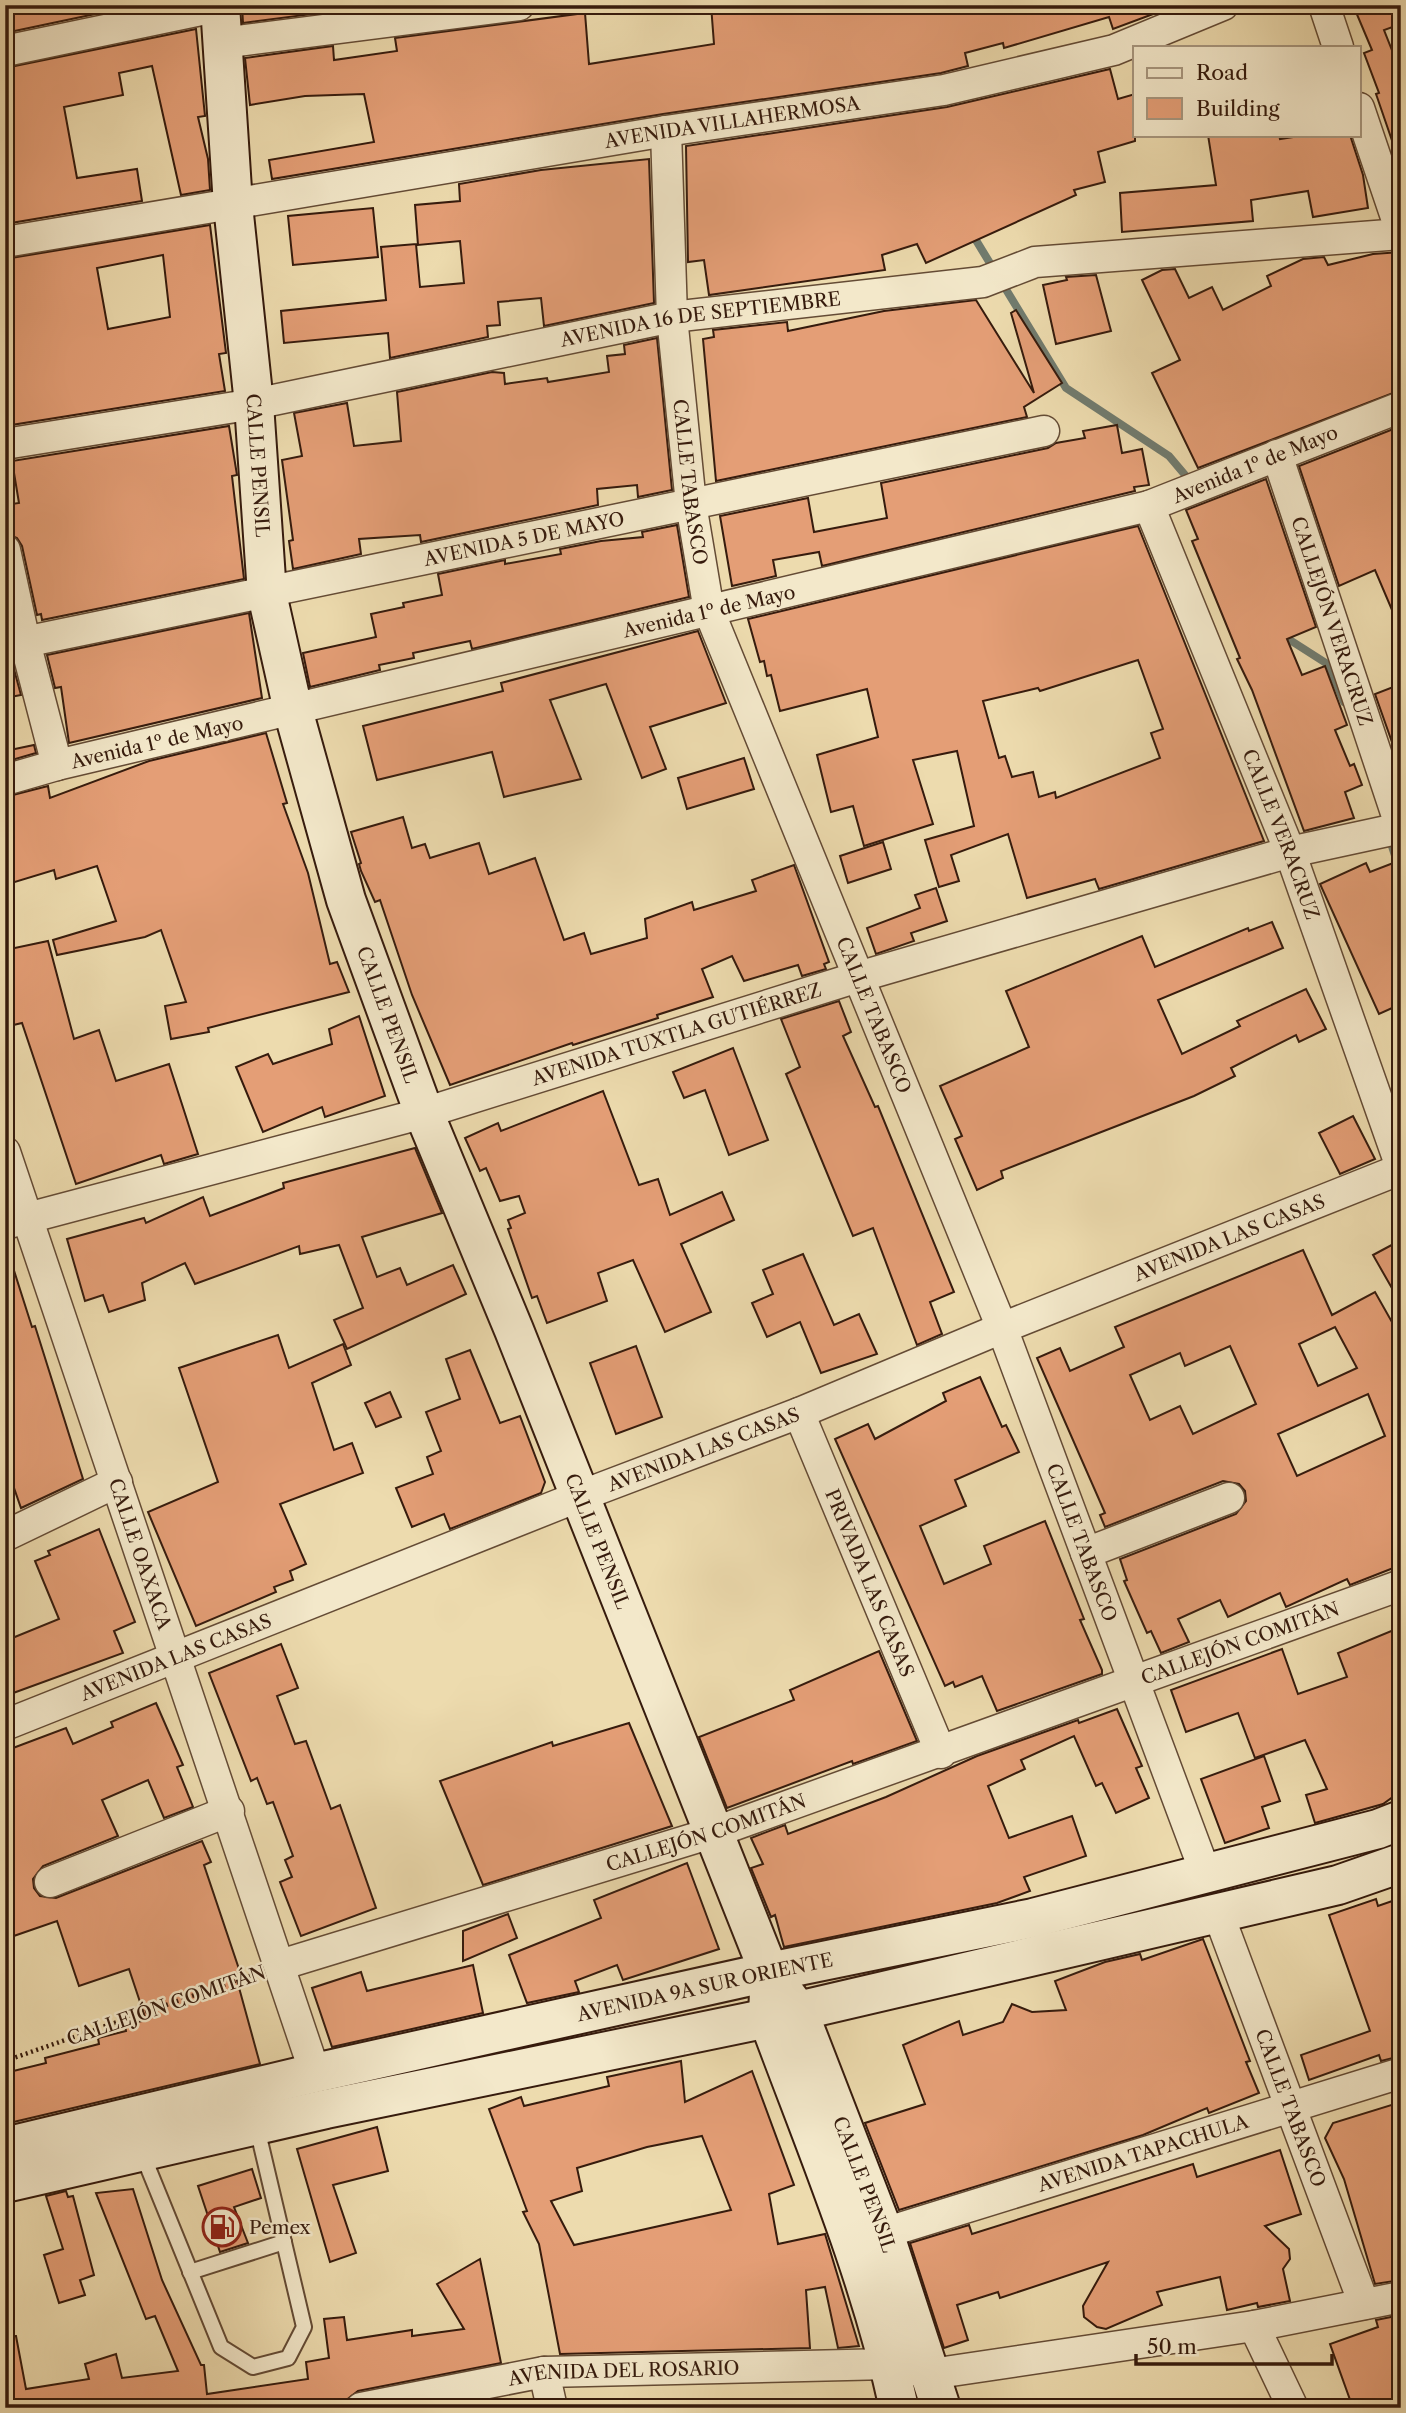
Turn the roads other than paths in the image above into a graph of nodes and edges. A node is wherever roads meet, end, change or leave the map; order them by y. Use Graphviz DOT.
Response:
graph roads {
  1 [pos="519,5"];
  2 [pos="1223,5"];
  3 [pos="1324,5"];
  4 [pos="220,6"];
  5 [pos="222,43"];
  6 [pos="1338,46"];
  7 [pos="5,51"];
  8 [pos="1360,111"];
  9 [pos="666,131"];
  10 [pos="233,205"];
  11 [pos="1401,233"];
  12 [pos="5,242"];
  13 [pos="672,317"];
  14 [pos="254,404"];
  15 [pos="1401,407"];
  16 [pos="1044,431"];
  17 [pos="5,444"];
  18 [pos="1277,455"];
  19 [pos="1161,501"];
  20 [pos="691,504"];
  21 [pos="5,550"];
  22 [pos="267,594"];
  23 [pos="709,611"];
  24 [pos="15,644"];
  25 [pos="293,710"];
  26 [pos="57,765"];
  27 [pos="5,780"];
  28 [pos="1398,828"];
  29 [pos="1290,852"];
  30 [pos="858,977"];
  31 [pos="424,1113"];
  32 [pos="5,1152"];
  33 [pos="1401,1168"];
  34 [pos="17,1221"];
  35 [pos="1002,1328"];
  36 [pos="799,1413"];
  37 [pos="117,1482"];
  38 [pos="580,1496"];
  39 [pos="1229,1498"];
  40 [pos="5,1536"];
  41 [pos="1087,1553"];
  42 [pos="1401,1585"];
  43 [pos="176,1656"];
  44 [pos="1135,1681"];
  45 [pos="5,1725"];
  46 [pos="941,1753"];
  47 [pos="229,1811"];
  48 [pos="1401,1820"];
  49 [pos="715,1832"];
  50 [pos="1401,1863"];
  51 [pos="1205,1872"];
  52 [pos="50,1882"];
  53 [pos="1219,1913"];
  54 [pos="280,1965"];
  55 [pos="769,1972"];
  56 [pos="783,2014"];
  57 [pos="315,2073"];
  58 [pos="1401,2073"];
  59 [pos="1289,2107"];
  60 [pos="257,2126"];
  61 [pos="5,2147"];
  62 [pos="142,2152"];
  63 [pos="5,2183"];
  64 [pos="884,2233"];
  65 [pos="284,2242"];
  66 [pos="190,2272"];
  67 [pos="1401,2297"];
  68 [pos="1364,2304"];
  69 [pos="1254,2326"];
  70 [pos="889,2364"];
  71 [pos="544,2372"];
  72 [pos="936,2391"];
  73 [pos="361,2408"];
  74 [pos="552,2408"];
  75 [pos="899,2408"];
  76 [pos="1293,2408"];
  1 -- 5 [label="street"];
  2 -- 9 [label="street, AVENIDA VILLAHERMOSA"];
  3 -- 6 [label="street"];
  4 -- 5 [label="main road, CALLE PENSIL"];
  4 -- 7 [label="street"];
  5 -- 10 [label="main road, CALLE PENSIL"];
  8 -- 11 [label="street"];
  9 -- 10 [label="street, AVENIDA VILLAHERMOSA"];
  9 -- 13 [label="street, CALLE TABASCO"];
  10 -- 12 [label="street, AVENIDA VILLAHERMOSA"];
  10 -- 14 [label="main road, CALLE PENSIL"];
  11 -- 13 [label="street, AVENIDA 16 DE SEPTIEMBRE"];
  13 -- 14 [label="street, AVENIDA 16 DE SEPTIEMBRE"];
  13 -- 20 [label="street, CALLE TABASCO"];
  14 -- 17 [label="street, AVENIDA 16 DE SEPTIEMBRE"];
  14 -- 22 [label="main road, CALLE PENSIL"];
  15 -- 18 [label="street, Avenida 1º de Mayo"];
  16 -- 20 [label="street, AVENIDA 5 DE MAYO"];
  18 -- 19 [label="street, Avenida 1º de Mayo"];
  18 -- 28 [label="street, CALLEJÓN VERACRUZ"];
  19 -- 23 [label="street, Avenida 1º de Mayo"];
  19 -- 29 [label="street, CALLE VERACRUZ"];
  20 -- 22 [label="street, AVENIDA 5 DE MAYO"];
  20 -- 23 [label="street, CALLE TABASCO"];
  21 -- 24 [label="street"];
  22 -- 24 [label="street, AVENIDA 5 DE MAYO"];
  22 -- 25 [label="main road, CALLE PENSIL"];
  23 -- 25 [label="street, Avenida 1º de Mayo"];
  23 -- 30 [label="street, CALLE TABASCO"];
  24 -- 26 [label="street"];
  25 -- 26 [label="street, Avenida 1º de Mayo"];
  25 -- 31 [label="main road, CALLE PENSIL"];
  26 -- 27 [label="street, Avenida 1º de Mayo"];
  28 -- 29 [label="street, AVENIDA TUXTLA GUTIÉRREZ"];
  29 -- 30 [label="street, AVENIDA TUXTLA GUTIÉRREZ"];
  29 -- 33 [label="street, CALLE VERACRUZ"];
  30 -- 31 [label="street, AVENIDA TUXTLA GUTIÉRREZ"];
  30 -- 35 [label="street, CALLE TABASCO"];
  31 -- 34 [label="street, AVENIDA TUXTLA GUTIÉRREZ"];
  31 -- 38 [label="main road, CALLE PENSIL"];
  32 -- 34 [label="street, CALLE OAXACA"];
  33 -- 35 [label="street, AVENIDA LAS CASAS"];
  34 -- 37 [label="street, CALLE OAXACA"];
  35 -- 36 [label="street, AVENIDA LAS CASAS"];
  35 -- 41 [label="street, CALLE TABASCO"];
  36 -- 38 [label="street, AVENIDA LAS CASAS"];
  36 -- 46 [label="street, PRIVADA LAS CASAS"];
  37 -- 40 [label="street"];
  37 -- 43 [label="street, CALLE OAXACA"];
  38 -- 43 [label="street, AVENIDA LAS CASAS"];
  38 -- 49 [label="main road, CALLE PENSIL"];
  39 -- 41 [label="street"];
  41 -- 44 [label="street, CALLE TABASCO"];
  42 -- 44 [label="street, CALLEJÓN COMITÁN"];
  43 -- 45 [label="street, AVENIDA LAS CASAS"];
  43 -- 47 [label="street, CALLE OAXACA"];
  44 -- 46 [label="street, CALLEJÓN COMITÁN"];
  44 -- 51 [label="street, CALLE TABASCO"];
  46 -- 49 [label="street, CALLEJÓN COMITÁN"];
  47 -- 52 [label="street"];
  47 -- 54 [label="street, CALLE OAXACA"];
  48 -- 51 [label="main road, AVENIDA 9A SUR ORIENTE"];
  49 -- 54 [label="street, CALLEJÓN COMITÁN"];
  49 -- 55 [label="main road, CALLE PENSIL"];
  50 -- 53 [label="main road"];
  51 -- 55 [label="main road, AVENIDA 9A SUR ORIENTE"];
  53 -- 56 [label="main road"];
  53 -- 59 [label="street, CALLE TABASCO"];
  54 -- 57 [label="street, CALLE OAXACA"];
  55 -- 56 [label="main road, CALLE PENSIL"];
  55 -- 57 [label="main road, AVENIDA 9A SUR ORIENTE"];
  56 -- 60 [label="main road"];
  56 -- 64 [label="main road, CALLE PENSIL"];
  56 -- 70 [label="main road, CALLE PENSIL"];
  57 -- 61 [label="main road, AVENIDA 9A SUR ORIENTE"];
  58 -- 59 [label="street, AVENIDA TAPACHULA"];
  59 -- 64 [label="street, AVENIDA TAPACHULA"];
  59 -- 68 [label="street, CALLE TABASCO"];
  60 -- 62 [label="main road"];
  60 -- 65 [label="lane"];
  62 -- 63 [label="main road"];
  62 -- 66 [label="lane"];
  64 -- 72 [label="main road, CALLE PENSIL"];
  65 -- 66 [label="lane"];
  65 -- 66 [label="lane"];
  67 -- 68 [label="street"];
  68 -- 69 [label="street"];
  69 -- 72 [label="street"];
  69 -- 76 [label="street"];
  70 -- 71 [label="street, AVENIDA DEL ROSARIO"];
  70 -- 72 [label="street, AVENIDA DEL ROSARIO"];
  70 -- 75 [label="main road, CALLE PENSIL"];
  71 -- 73 [label="street, AVENIDA DEL ROSARIO"];
  71 -- 74 [label="street"];
}
